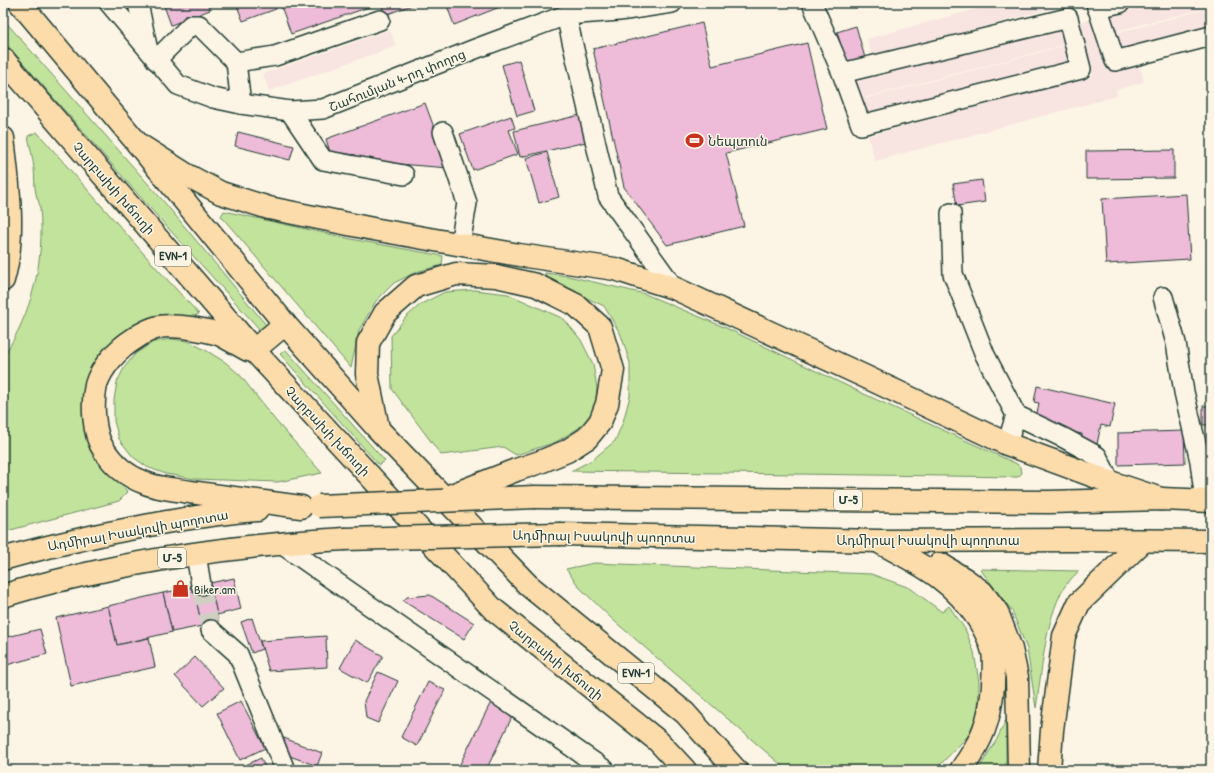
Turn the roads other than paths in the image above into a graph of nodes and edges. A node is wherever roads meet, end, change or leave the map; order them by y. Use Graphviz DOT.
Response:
graph roads {
  1 [pos="20,3"];
  2 [pos="109,3"];
  3 [pos="138,3"];
  4 [pos="672,3"];
  5 [pos="812,3"];
  6 [pos="1120,3"];
  7 [pos="1097,6"];
  8 [pos="566,15"];
  9 [pos="380,20"];
  10 [pos="1211,36"];
  11 [pos="152,55"];
  12 [pos="3,59"];
  13 [pos="236,62"];
  14 [pos="842,73"];
  15 [pos="241,104"];
  16 [pos="290,111"];
  17 [pos="442,132"];
  18 [pos="3,138"];
  19 [pos="138,144"];
  20 [pos="404,175"];
  21 [pos="951,213"];
  22 [pos="460,245"];
  23 [pos="3,280"];
  24 [pos="674,288"];
  25 [pos="1163,297"];
  26 [pos="285,324"];
  27 [pos="256,352"];
  28 [pos="1016,415"];
  29 [pos="378,429"];
  30 [pos="1006,444"];
  31 [pos="1110,482"];
  32 [pos="1161,499"];
  33 [pos="1208,501"];
  34 [pos="436,502"];
  35 [pos="310,507"];
  36 [pos="878,541"];
  37 [pos="1143,541"];
  38 [pos="1211,541"];
  39 [pos="904,542"];
  40 [pos="280,543"];
  41 [pos="196,554"];
  42 [pos="3,559"];
  43 [pos="201,585"];
  44 [pos="3,596"];
  45 [pos="211,630"];
  46 [pos="658,741"];
  47 [pos="285,770"];
  48 [pos="605,770"];
  49 [pos="670,770"];
  50 [pos="685,770"];
  51 [pos="736,770"];
  52 [pos="961,770"];
  53 [pos="1020,770"];
  54 [pos="1050,770"];
  1 -- 19 [label="highway, EVN-1"];
  2 -- 11 [label="street, Շահումյան 4-րդ փողոց"];
  3 -- 11 [label="street"];
  4 -- 8 [label="street, Շահումյան 4-րդ փողոց"];
  5 -- 14 [label="street"];
  6 -- 7 [label="street"];
  7 -- 10 [label="street"];
  8 -- 16 [label="street, Շահումյան 4-րդ փողոց"];
  8 -- 24 [label="street"];
  9 -- 13 [label="street"];
  11 -- 13 [label="street"];
  11 -- 15 [label="street, Շահումյան 4-րդ փողոց"];
  12 -- 27 [label="highway, Չարբախի խճուղի / EVN-1"];
  13 -- 15 [label="street"];
  14 -- 14 [label="street"];
  15 -- 16 [label="street, Շահումյան 4-րդ փողոց"];
  16 -- 20 [label="street"];
  17 -- 22 [label="street"];
  18 -- 23 [label="highway"];
  19 -- 22 [label="highway"];
  19 -- 26 [label="highway, EVN-1"];
  21 -- 28 [label="street"];
  22 -- 24 [label="highway"];
  24 -- 30 [label="highway"];
  25 -- 33 [label="street"];
  26 -- 27 [label="highway"];
  26 -- 29 [label="highway, EVN-1"];
  27 -- 35 [label="highway"];
  27 -- 46 [label="highway, Չարբախի խճուղի / EVN-1"];
  28 -- 30 [label="street"];
  28 -- 31 [label="street"];
  29 -- 34 [label="highway, bridge"];
  29 -- 51 [label="highway, EVN-1"];
  30 -- 31 [label="highway"];
  31 -- 32 [label="highway"];
  32 -- 33 [label="highway, Ադմիրալ Իսակովի պողոտա / Մ-5"];
  32 -- 34 [label="highway, Ադմիրալ Իսակովի պողոտա / Մ-5, bridge"];
  34 -- 35 [label="highway, Ադմիրալ Իսակովի պողոտա / Մ-5, bridge"];
  35 -- 42 [label="highway, Ադմիրալ Իսակովի պողոտա / Մ-5"];
  36 -- 39 [label="highway, Ադմիրալ Իսակովի պողոտա / Մ-5"];
  36 -- 40 [label="highway, Ադմիրալ Իսակովի պողոտա / Մ-5, bridge"];
  36 -- 52 [label="highway"];
  37 -- 38 [label="highway, Ադմիրալ Իսակովի պողոտա / Մ-5"];
  37 -- 39 [label="highway, Ադմիրալ Իսակովի պողոտա / Մ-5"];
  37 -- 54 [label="highway"];
  39 -- 53 [label="highway"];
  40 -- 41 [label="highway, Ադմիրալ Իսակովի պողոտա / Մ-5"];
  40 -- 48 [label="street"];
  41 -- 43 [label="street"];
  41 -- 44 [label="highway, Ադմիրալ Իսակովի պողոտա / Մ-5"];
  45 -- 47 [label="street"];
  46 -- 49 [label="highway"];
  46 -- 50 [label="highway, Չարբախի խճուղի / EVN-1"];
}
